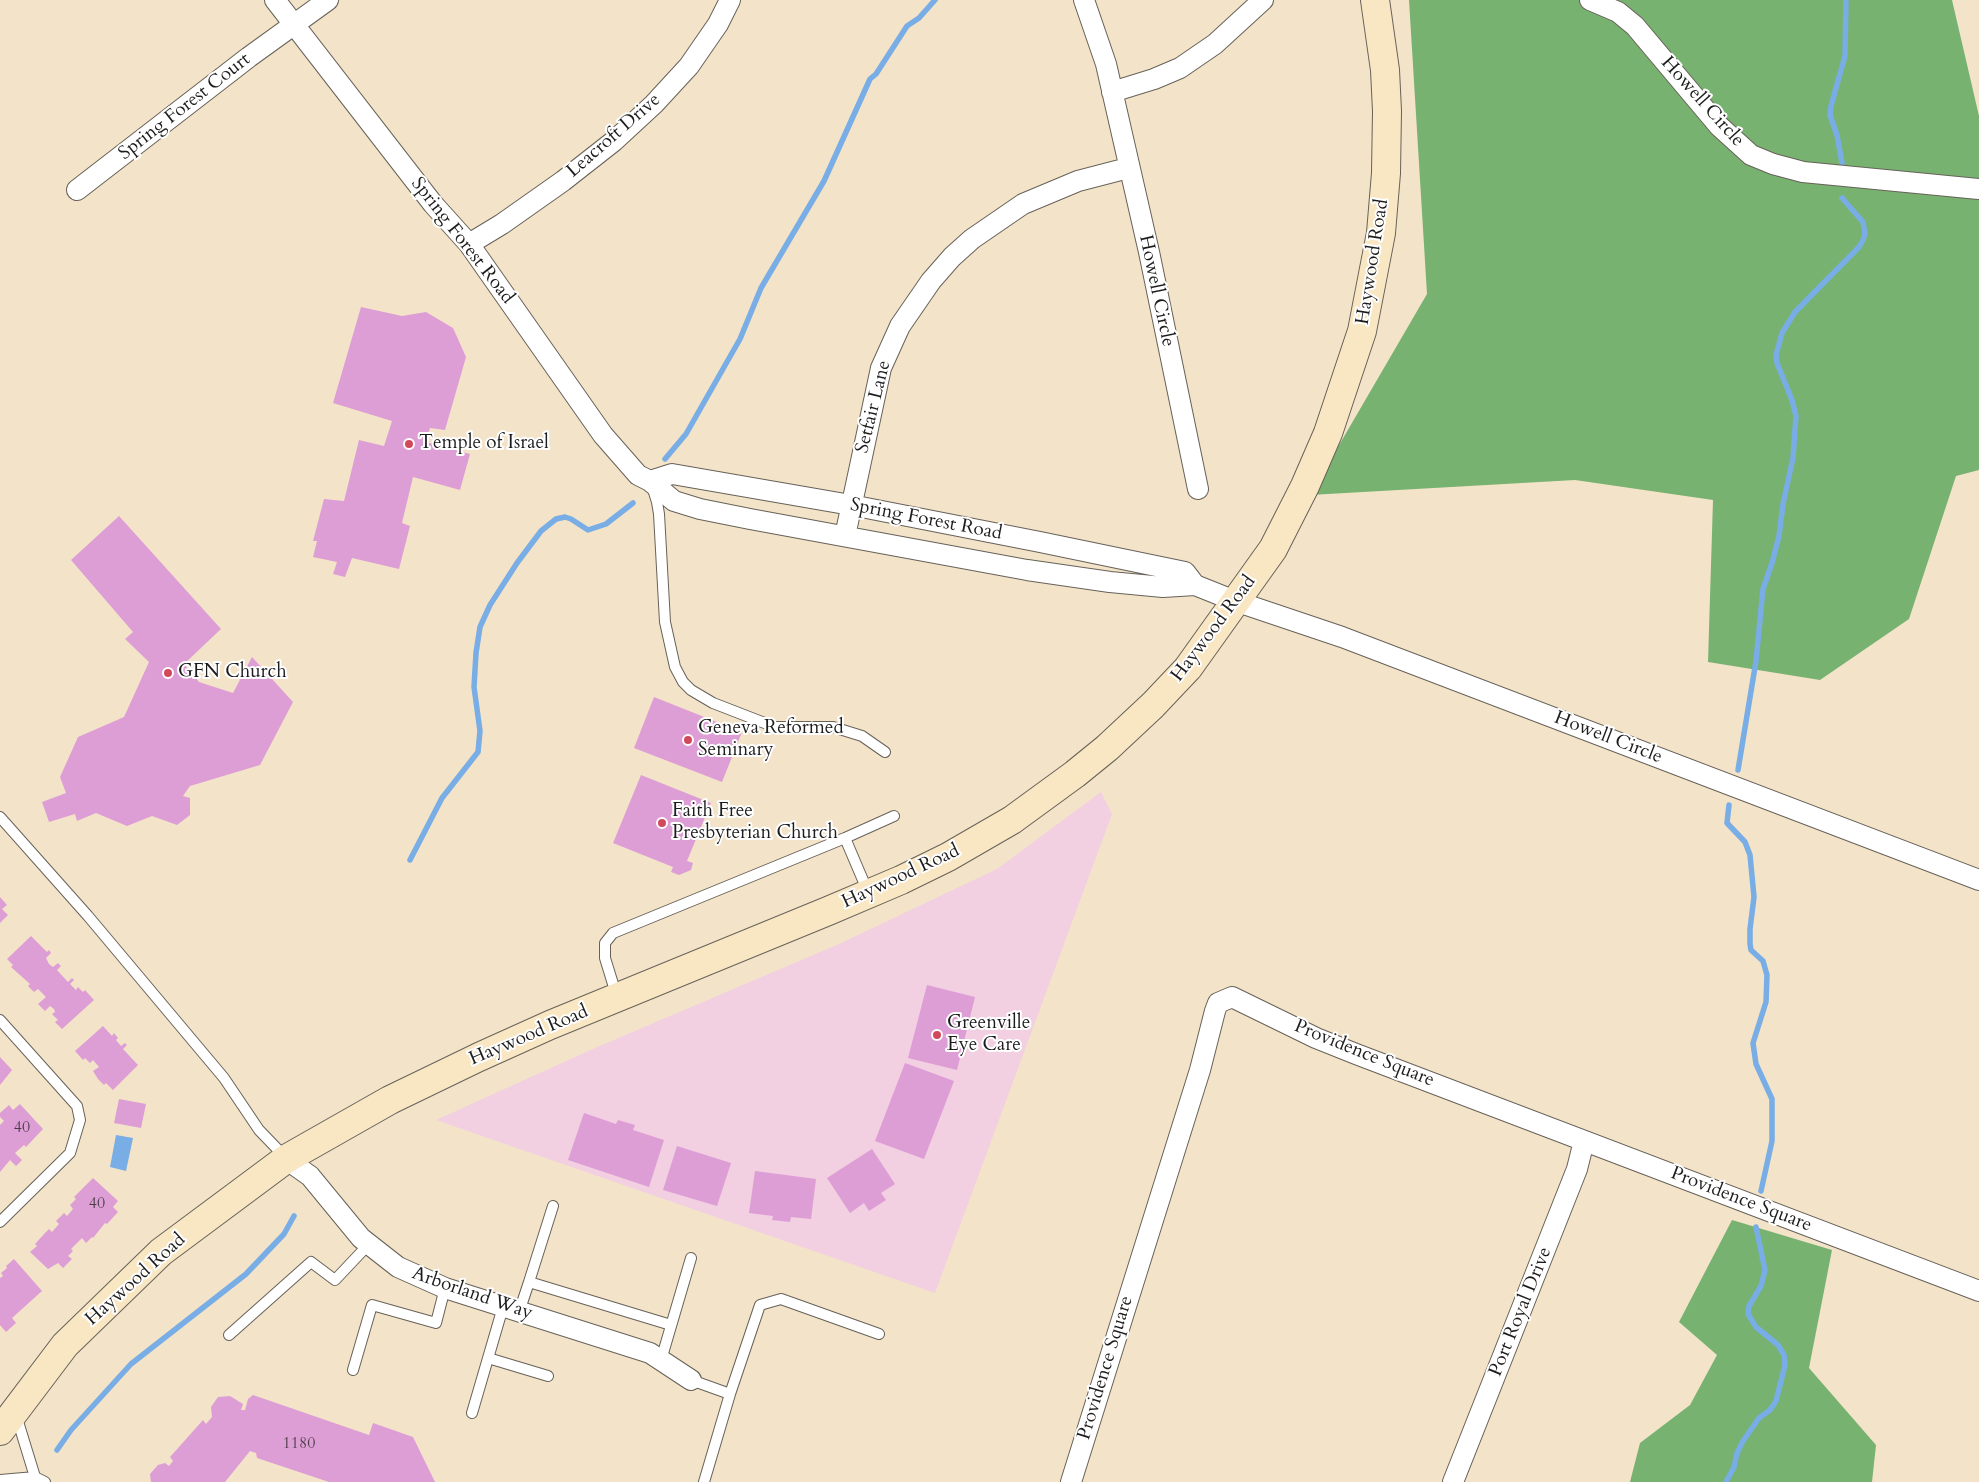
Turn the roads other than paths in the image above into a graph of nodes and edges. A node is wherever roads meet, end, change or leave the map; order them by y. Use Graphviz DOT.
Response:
graph roads {
  1 [pos="275,0"];
  2 [pos="328,0"];
  3 [pos="730,0"];
  4 [pos="1084,0"];
  5 [pos="1263,0"];
  6 [pos="1375,0"];
  7 [pos="1590,0"];
  8 [pos="294,25"];
  9 [pos="1112,92"];
  10 [pos="1128,168"];
  11 [pos="1979,189"];
  12 [pos="77,190"];
  13 [pos="469,244"];
  14 [pos="650,481"];
  15 [pos="1198,490"];
  16 [pos="851,505"];
  17 [pos="845,536"];
  18 [pos="1195,586"];
  19 [pos="1236,602"];
  20 [pos="885,752"];
  21 [pos="894,816"];
  22 [pos="0,817"];
  23 [pos="845,838"];
  24 [pos="1979,880"];
  25 [pos="869,894"];
  26 [pos="617,998"];
  27 [pos="0,1020"];
  28 [pos="1584,1141"];
  29 [pos="286,1159"];
  30 [pos="553,1206"];
  31 [pos="0,1222"];
  32 [pos="368,1245"];
  33 [pos="691,1258"];
  34 [pos="529,1282"];
  35 [pos="445,1288"];
  36 [pos="1979,1292"];
  37 [pos="511,1309"];
  38 [pos="671,1325"];
  39 [pos="879,1334"];
  40 [pos="229,1335"];
  41 [pos="488,1358"];
  42 [pos="661,1360"];
  43 [pos="353,1370"];
  44 [pos="548,1376"];
  45 [pos="691,1380"];
  46 [pos="730,1394"];
  47 [pos="472,1413"];
  48 [pos="7,1421"];
  49 [pos="35,1477"];
  50 [pos="0,1480"];
  51 [pos="45,1482"];
  52 [pos="704,1482"];
  53 [pos="1071,1482"];
  54 [pos="1453,1482"];
  1 -- 8 [label="street, Spring Forest Road"];
  2 -- 8 [label="street, Spring Forest Court"];
  3 -- 13 [label="street, Leacroft Drive"];
  4 -- 9 [label="street, Howell Circle"];
  5 -- 9 [label="street"];
  6 -- 19 [label="main road, Haywood Road"];
  7 -- 11 [label="street, Howell Circle"];
  8 -- 12 [label="street, Spring Forest Court"];
  8 -- 13 [label="street, Spring Forest Road"];
  9 -- 10 [label="street, Howell Circle"];
  10 -- 15 [label="street, Howell Circle"];
  10 -- 16 [label="street, Setfair Lane"];
  13 -- 14 [label="street, Spring Forest Road"];
  14 -- 16 [label="street, Spring Forest Road"];
  14 -- 17 [label="street, Spring Forest Road"];
  14 -- 20 [label="lane"];
  16 -- 17 [label="street, Setfair Lane"];
  16 -- 18 [label="street, Spring Forest Road"];
  17 -- 18 [label="street, Spring Forest Road"];
  18 -- 19 [label="street, Spring Forest Road"];
  19 -- 24 [label="street, Howell Circle"];
  19 -- 25 [label="main road, Haywood Road"];
  21 -- 23 [label="lane"];
  22 -- 29 [label="lane"];
  23 -- 25 [label="lane"];
  23 -- 26 [label="lane"];
  25 -- 26 [label="main road, Haywood Road"];
  26 -- 29 [label="main road, Haywood Road"];
  27 -- 31 [label="lane"];
  28 -- 36 [label="street, Providence Square"];
  28 -- 53 [label="street, Providence Square"];
  28 -- 54 [label="street, Port Royal Drive"];
  29 -- 32 [label="street, Arborland Way"];
  29 -- 48 [label="main road, Haywood Road"];
  30 -- 34 [label="lane"];
  32 -- 35 [label="street, Arborland Way"];
  32 -- 40 [label="lane"];
  33 -- 38 [label="lane"];
  34 -- 37 [label="lane"];
  34 -- 38 [label="lane"];
  35 -- 37 [label="street, Arborland Way"];
  35 -- 43 [label="lane"];
  37 -- 41 [label="lane"];
  37 -- 42 [label="street, Arborland Way"];
  38 -- 42 [label="lane"];
  39 -- 46 [label="lane"];
  41 -- 44 [label="lane"];
  41 -- 47 [label="lane"];
  42 -- 45 [label="street, Arborland Way"];
  45 -- 46 [label="lane"];
  46 -- 52 [label="lane"];
  48 -- 49 [label="lane"];
  49 -- 50 [label="lane"];
  49 -- 51 [label="lane"];
}
